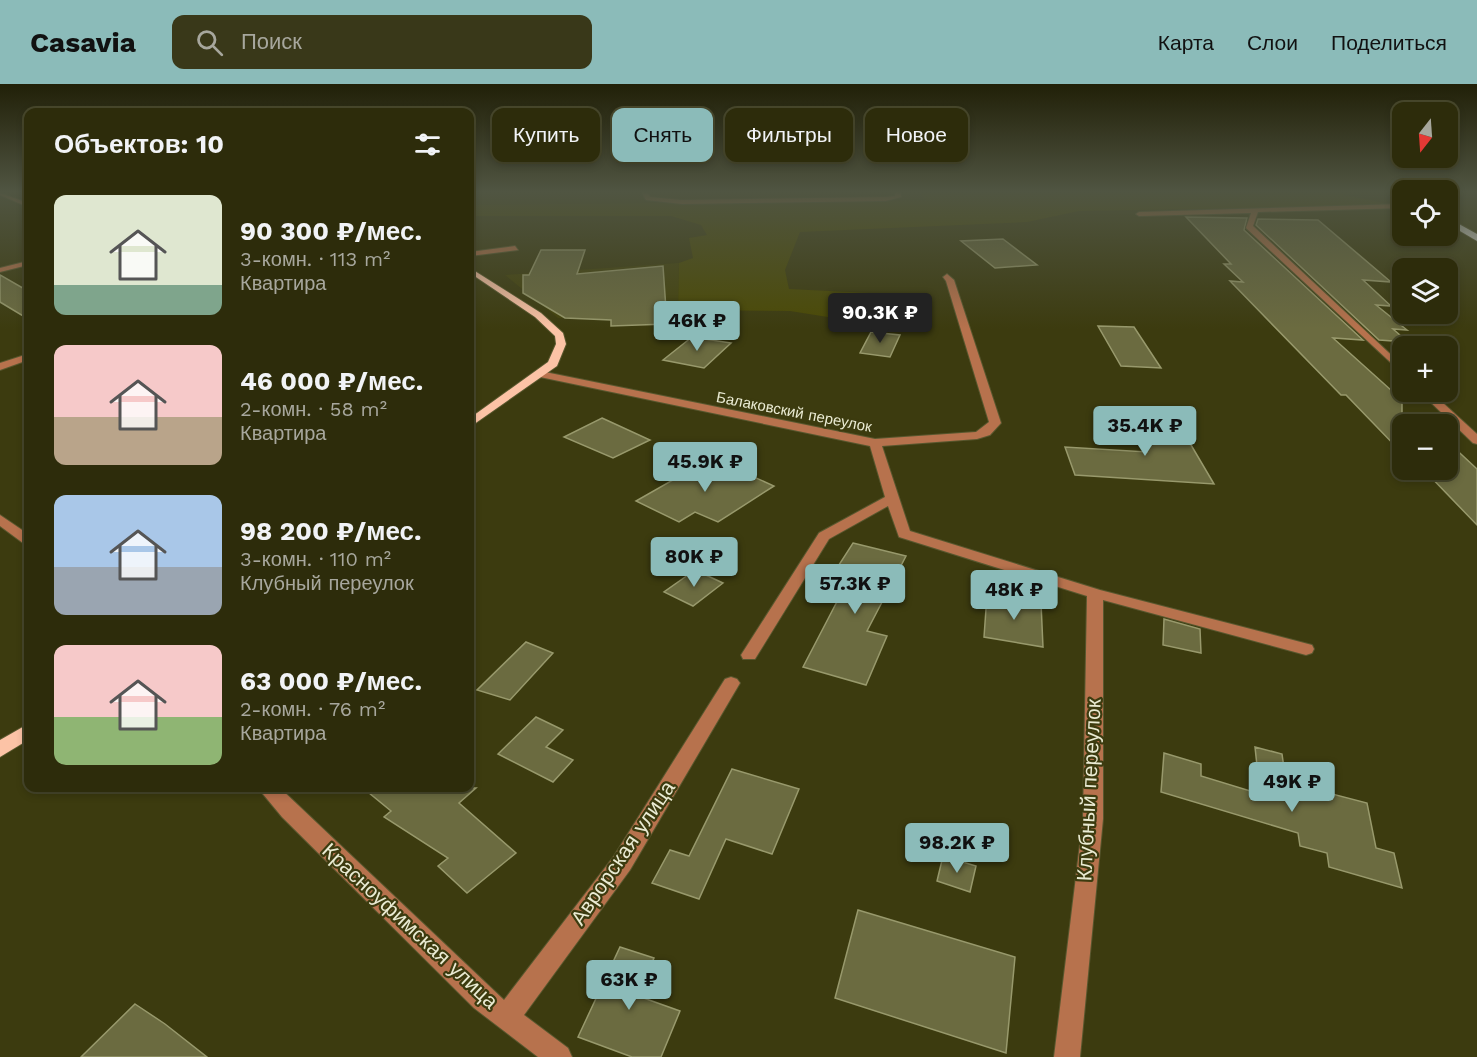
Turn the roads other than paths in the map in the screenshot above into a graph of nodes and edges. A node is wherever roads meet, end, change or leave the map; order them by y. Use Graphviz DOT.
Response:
graph roads {
  1 [pos="1262,238"];
  2 [pos="515,248"];
  3 [pos="474,253"];
  4 [pos="0,259"];
  5 [pos="24,264"];
  6 [pos="12,267"];
  7 [pos="0,270"];
  8 [pos="474,273"];
  9 [pos="947,277"];
  10 [pos="24,358"];
  11 [pos="1392,361"];
  12 [pos="0,367"];
  13 [pos="540,374"];
  14 [pos="1436,402"];
  15 [pos="474,420"];
  16 [pos="1477,423"];
  17 [pos="1461,425"];
  18 [pos="1477,440"];
  19 [pos="875,443"];
  20 [pos="893,498"];
  21 [pos="0,519"];
  22 [pos="24,537"];
  23 [pos="1095,593"];
  24 [pos="1306,649"];
  25 [pos="749,655"];
  26 [pos="731,683"];
  27 [pos="24,734"];
  28 [pos="0,750"];
  29 [pos="272,792"];
  30 [pos="507,1017"];
  31 [pos="559,1057"];
  32 [pos="1067,1057"];
  1 -- 11 [label="street"];
  2 -- 3 [label="street"];
  4 -- 6 [label="street"];
  5 -- 6 [label="street"];
  6 -- 7 [label="street"];
  8 -- 13 [label="main road"];
  9 -- 19 [label="street, Балаковский переулок"];
  10 -- 12 [label="street"];
  13 -- 15 [label="main road"];
  13 -- 19 [label="street, Балаковский переулок"];
  14 -- 17 [label="street"];
  16 -- 17 [label="street"];
  17 -- 18 [label="street"];
  19 -- 20 [label="street"];
  20 -- 23 [label="street"];
  20 -- 25 [label="street"];
  21 -- 22 [label="street"];
  23 -- 24 [label="street"];
  23 -- 32 [label="street, Клубный переулок"];
  26 -- 30 [label="street, Аврорская улица"];
  27 -- 28 [label="main road"];
  29 -- 30 [label="street, Красноуфимская улица"];
  30 -- 31 [label="street, Красноуфимская улица"];
}
